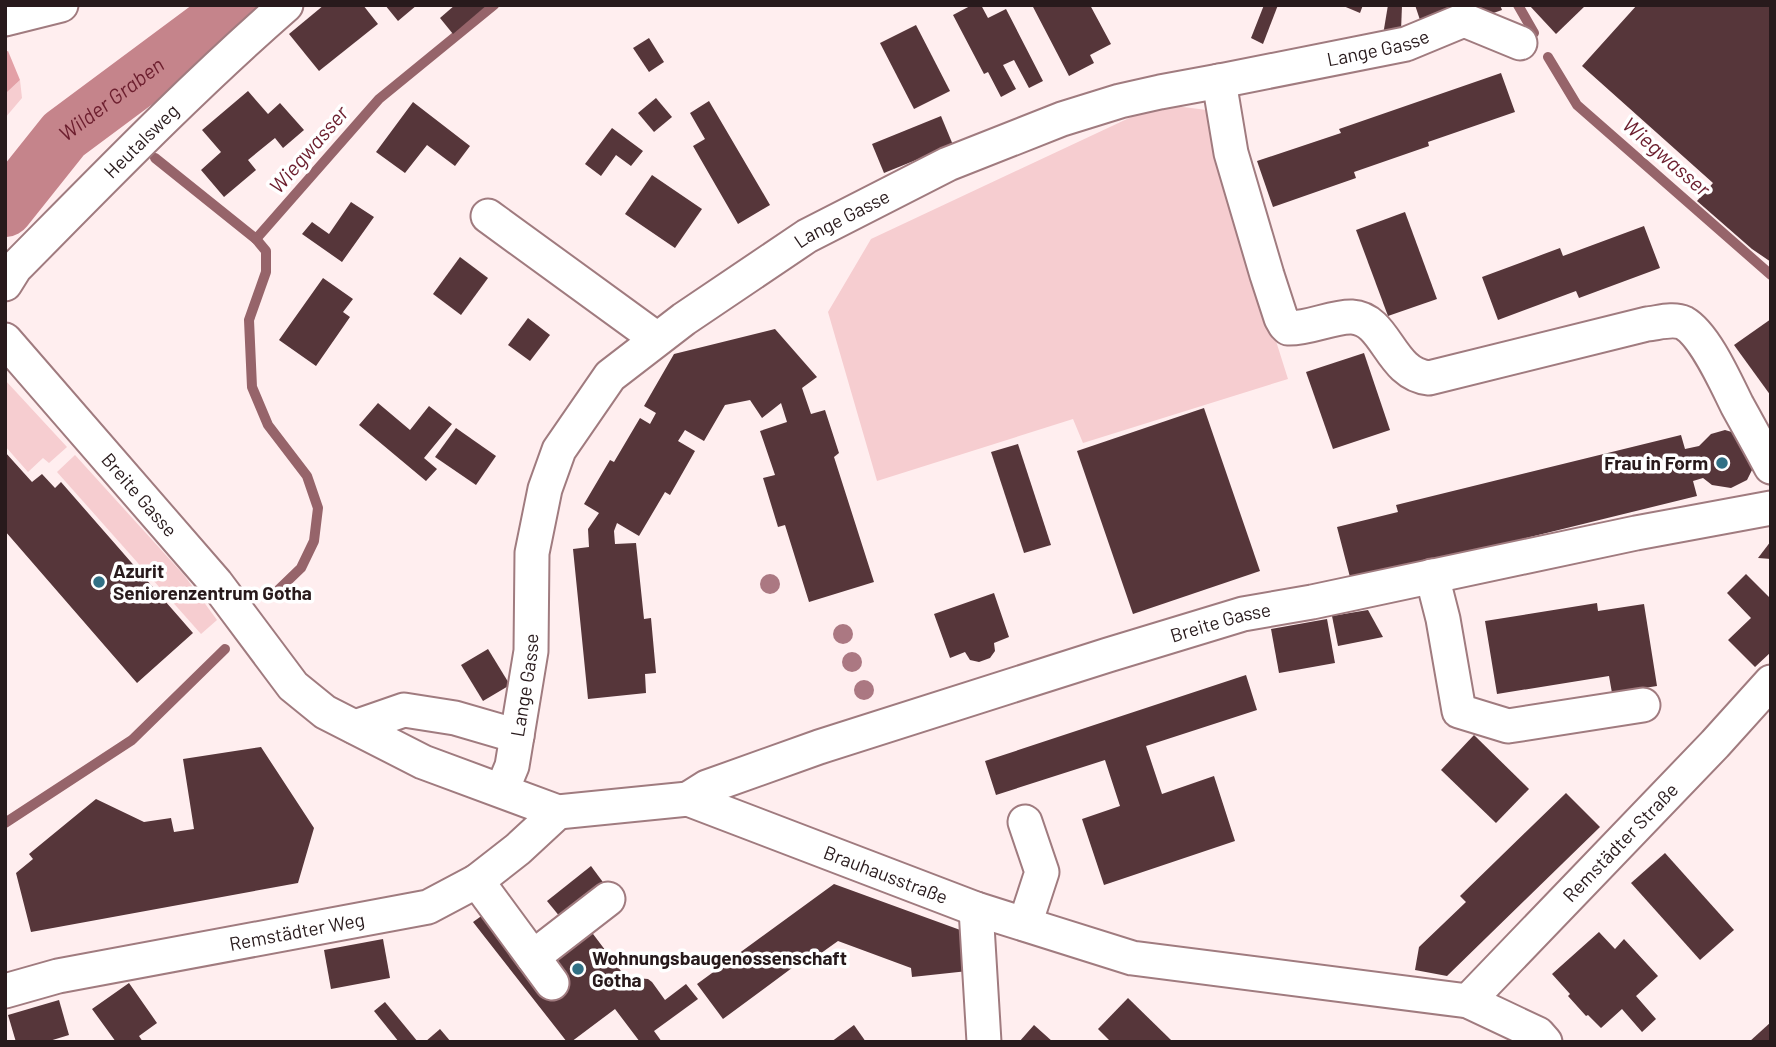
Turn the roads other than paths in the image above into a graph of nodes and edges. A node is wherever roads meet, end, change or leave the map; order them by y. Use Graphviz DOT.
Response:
graph roads {
  1 [pos="61,5"];
  2 [pos="286,5"];
  3 [pos="5,19"];
  4 [pos="1520,43"];
  5 [pos="1219,81"];
  6 [pos="488,216"];
  7 [pos="5,284"];
  8 [pos="657,339"];
  9 [pos="5,340"];
  10 [pos="1771,467"];
  11 [pos="1769,508"];
  12 [pos="1433,576"];
  13 [pos="1771,682"];
  14 [pos="1643,705"];
  15 [pos="325,712"];
  16 [pos="355,727"];
  17 [pos="517,736"];
  18 [pos="502,790"];
  19 [pos="688,799"];
  20 [pos="558,812"];
  21 [pos="1025,822"];
  22 [pos="477,881"];
  23 [pos="608,900"];
  24 [pos="976,909"];
  25 [pos="1025,924"];
  26 [pos="5,991"];
  27 [pos="1468,1001"];
  28 [pos="1539,1039"];
  29 [pos="984,1042"];
  1 -- 3 [label="street"];
  2 -- 7 [label="street, Heutalsweg"];
  4 -- 5 [label="street, Lange Gasse"];
  5 -- 8 [label="street, Lange Gasse"];
  5 -- 10 [label="street"];
  6 -- 8 [label="street"];
  8 -- 17 [label="street, Lange Gasse"];
  9 -- 15 [label="street, Breite Gasse"];
  11 -- 12 [label="street, Breite Gasse"];
  12 -- 14 [label="street"];
  12 -- 19 [label="street, Breite Gasse"];
  13 -- 27 [label="street, Remstädter Straße"];
  15 -- 16 [label="street, Brauhausstraße"];
  16 -- 17 [label="street"];
  16 -- 18 [label="street, Brauhausstraße"];
  17 -- 18 [label="street, Lange Gasse"];
  18 -- 20 [label="street, Brauhausstraße"];
  19 -- 20 [label="street, Brauhausstraße"];
  19 -- 24 [label="street, Brauhausstraße"];
  20 -- 22 [label="street, Remstädter Weg"];
  21 -- 25 [label="street"];
  22 -- 23 [label="street"];
  22 -- 26 [label="street, Remstädter Weg"];
  24 -- 25 [label="street, Brauhausstraße"];
  24 -- 29 [label="street"];
  25 -- 27 [label="street, Brauhausstraße"];
  27 -- 28 [label="street, Brauhausstraße"];
}
